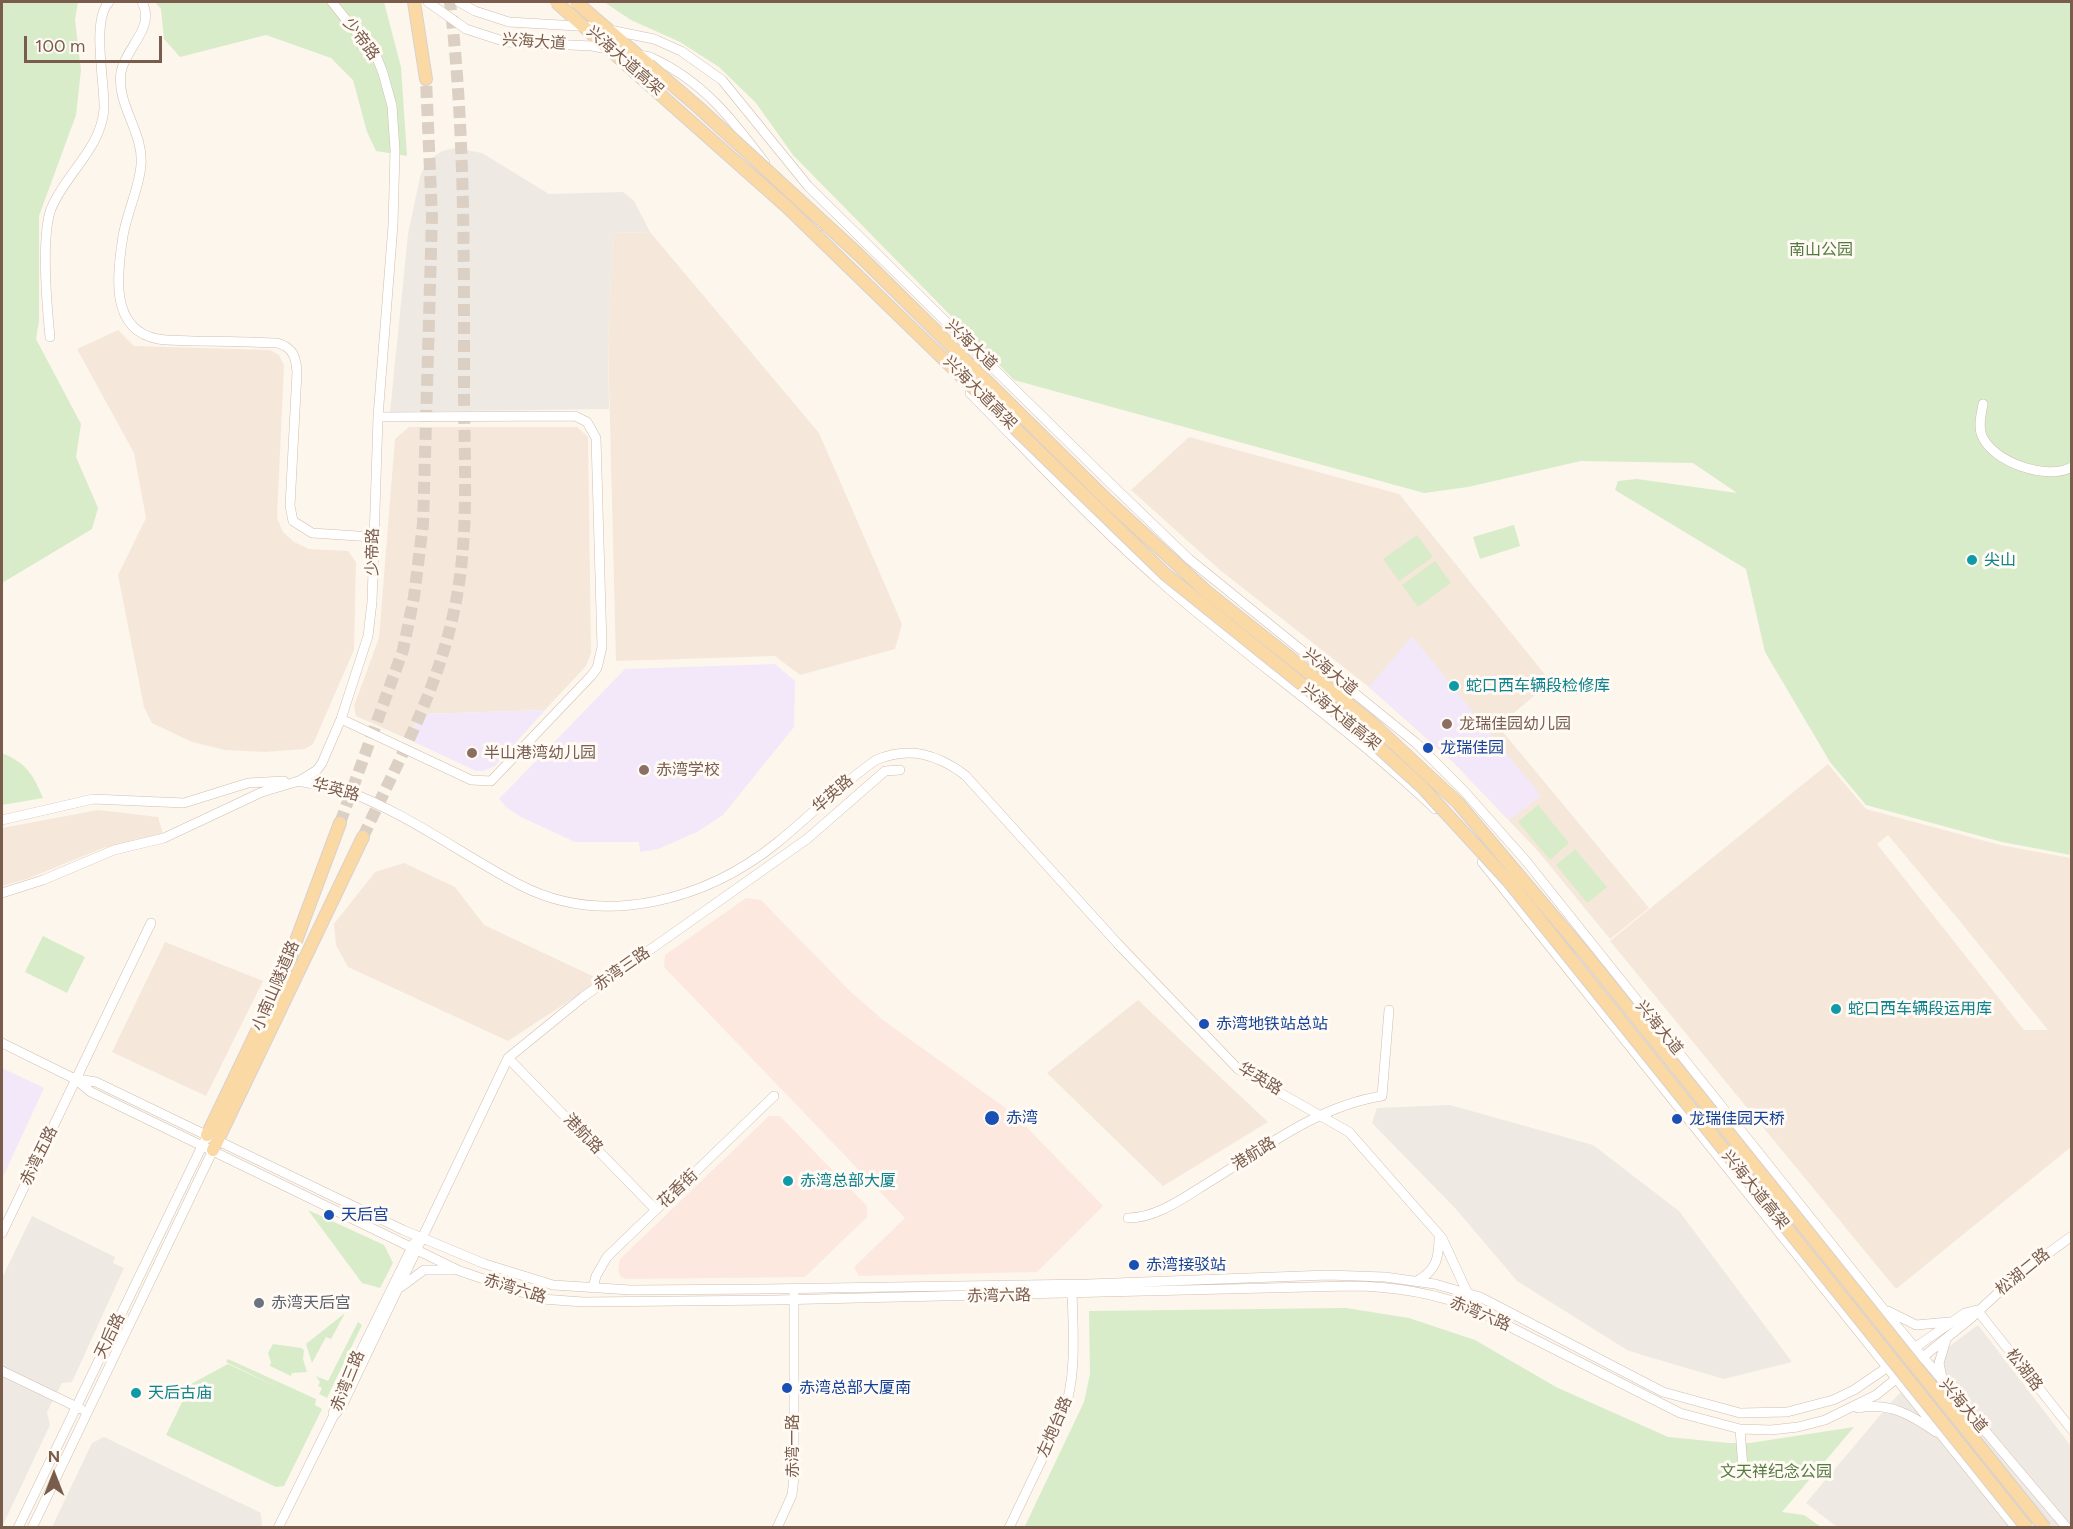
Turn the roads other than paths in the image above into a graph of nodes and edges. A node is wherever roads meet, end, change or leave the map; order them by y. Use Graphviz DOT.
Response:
graph roads {
  1 [pos="110,2"];
  2 [pos="141,2"];
  3 [pos="332,2"];
  4 [pos="414,2"];
  5 [pos="428,2"];
  6 [pos="459,2"];
  7 [pos="556,2"];
  8 [pos="576,2"];
  9 [pos="426,79"];
  10 [pos="50,337"];
  11 [pos="1983,404"];
  12 [pos="378,417"];
  13 [pos="2072,467"];
  14 [pos="373,537"];
  15 [pos="341,719"];
  16 [pos="900,770"];
  17 [pos="299,781"];
  18 [pos="2,820"];
  19 [pos="340,823"];
  20 [pos="363,837"];
  21 [pos="2,893"];
  22 [pos="151,923"];
  23 [pos="1389,1010"];
  24 [pos="2,1043"];
  25 [pos="508,1058"];
  26 [pos="75,1079"];
  27 [pos="774,1096"];
  28 [pos="1323,1115"];
  29 [pos="210,1143"];
  30 [pos="656,1210"];
  31 [pos="1128,1218"];
  32 [pos="2,1233"];
  33 [pos="1439,1234"];
  34 [pos="2072,1236"];
  35 [pos="420,1238"];
  36 [pos="414,1247"];
  37 [pos="460,1271"];
  38 [pos="1417,1281"];
  39 [pos="1072,1284"];
  40 [pos="593,1288"];
  41 [pos="794,1288"];
  42 [pos="1467,1292"];
  43 [pos="395,1293"];
  44 [pos="1072,1295"];
  45 [pos="794,1299"];
  46 [pos="1881,1307"];
  47 [pos="1474,1309"];
  48 [pos="1977,1310"];
  49 [pos="1955,1320"];
  50 [pos="1947,1338"];
  51 [pos="1915,1348"];
  52 [pos="1922,1357"];
  53 [pos="1888,1367"];
  54 [pos="2,1371"];
  55 [pos="1897,1379"];
  56 [pos="1944,1384"];
  57 [pos="76,1407"];
  58 [pos="1847,1411"];
  59 [pos="88,1412"];
  60 [pos="333,1417"];
  61 [pos="1740,1430"];
  62 [pos="2072,1430"];
  63 [pos="1944,1437"];
  64 [pos="1732,1471"];
  65 [pos="18,1527"];
  66 [pos="32,1527"];
  67 [pos="278,1527"];
  68 [pos="777,1527"];
  69 [pos="1009,1527"];
  70 [pos="2016,1527"];
  71 [pos="2027,1527"];
  72 [pos="2045,1527"];
  73 [pos="2067,1527"];
  1 -- 10 [label="street"];
  2 -- 14 [label="street"];
  3 -- 12 [label="street, 少帝路"];
  4 -- 9 [label="main road"];
  5 -- 53 [label="street, 兴海大道, bridge"];
  6 -- 46 [label="street, 兴海大道, bridge"];
  7 -- 71 [label="main road, 兴海大道高架, bridge"];
  8 -- 72 [label="main road, 兴海大道高架, bridge"];
  11 -- 13 [label="street"];
  12 -- 14 [label="street, 少帝路"];
  12 -- 15 [label="street"];
  14 -- 15 [label="street, 少帝路"];
  15 -- 17 [label="street, 少帝路"];
  16 -- 25 [label="street, 赤湾三路"];
  17 -- 18 [label="street, 华英路"];
  17 -- 21 [label="street, 少帝路"];
  17 -- 28 [label="street, 华英路, bridge"];
  19 -- 29 [label="main road, 小南山隧道路"];
  20 -- 29 [label="main road, 小南山隧道路"];
  22 -- 26 [label="street, 赤湾五路"];
  23 -- 28 [label="street, 港航路"];
  24 -- 26 [label="street, 赤湾六路"];
  25 -- 30 [label="street, 港航路"];
  25 -- 35 [label="street, 赤湾三路"];
  26 -- 29 [label="street, 赤湾六路"];
  26 -- 32 [label="street, 赤湾五路"];
  27 -- 30 [label="street, 花香街"];
  28 -- 31 [label="street, 港航路"];
  28 -- 33 [label="street, 华英路"];
  29 -- 35 [label="street, 赤湾六路"];
  29 -- 36 [label="street, 赤湾六路"];
  29 -- 57 [label="street, 天后路"];
  29 -- 59 [label="street, 天后路"];
  30 -- 40 [label="street, 花香街"];
  33 -- 38 [label="street"];
  33 -- 42 [label="street, 华英路"];
  34 -- 48 [label="street, 松湖二路"];
  35 -- 36 [label="street, 赤湾三路"];
  35 -- 40 [label="street, 赤湾六路"];
  36 -- 37 [label="street, 赤湾六路"];
  36 -- 43 [label="street, 赤湾三路"];
  36 -- 60 [label="street, 赤湾三路"];
  37 -- 43 [label="street"];
  37 -- 45 [label="street, 赤湾六路"];
  38 -- 39 [label="street, 赤湾六路"];
  38 -- 42 [label="street, 赤湾六路"];
  39 -- 41 [label="street, 赤湾六路"];
  39 -- 44 [label="street, 左炮台路"];
  40 -- 41 [label="street, 赤湾六路"];
  41 -- 45 [label="street, 赤湾一路"];
  42 -- 47 [label="street, 华英路"];
  42 -- 53 [label="street, 赤湾六路"];
  43 -- 60 [label="street, 赤湾三路"];
  44 -- 45 [label="street, 赤湾六路"];
  44 -- 47 [label="street, 赤湾六路"];
  44 -- 69 [label="street, 左炮台路"];
  45 -- 68 [label="street, 赤湾一路"];
  46 -- 49 [label="street"];
  46 -- 51 [label="street, 兴海大道"];
  47 -- 61 [label="street, 赤湾六路"];
  48 -- 49 [label="street"];
  48 -- 50 [label="street"];
  48 -- 62 [label="street, 松湖路"];
  49 -- 51 [label="street"];
  50 -- 52 [label="street"];
  50 -- 56 [label="street"];
  51 -- 52 [label="street, 兴海大道"];
  51 -- 53 [label="street, 赤湾六路"];
  52 -- 55 [label="street, 赤湾六路"];
  52 -- 56 [label="street, 兴海大道"];
  53 -- 55 [label="street, 兴海大道"];
  54 -- 57 [label="street"];
  55 -- 58 [label="street, 赤湾六路"];
  55 -- 63 [label="street, 兴海大道"];
  56 -- 73 [label="street, 兴海大道"];
  57 -- 59 [label="street"];
  57 -- 65 [label="street, 天后路"];
  58 -- 61 [label="street, 赤湾六路"];
  58 -- 63 [label="street"];
  59 -- 66 [label="street, 天后路"];
  60 -- 67 [label="street"];
  61 -- 64 [label="street"];
  63 -- 70 [label="street, 兴海大道"];
}
